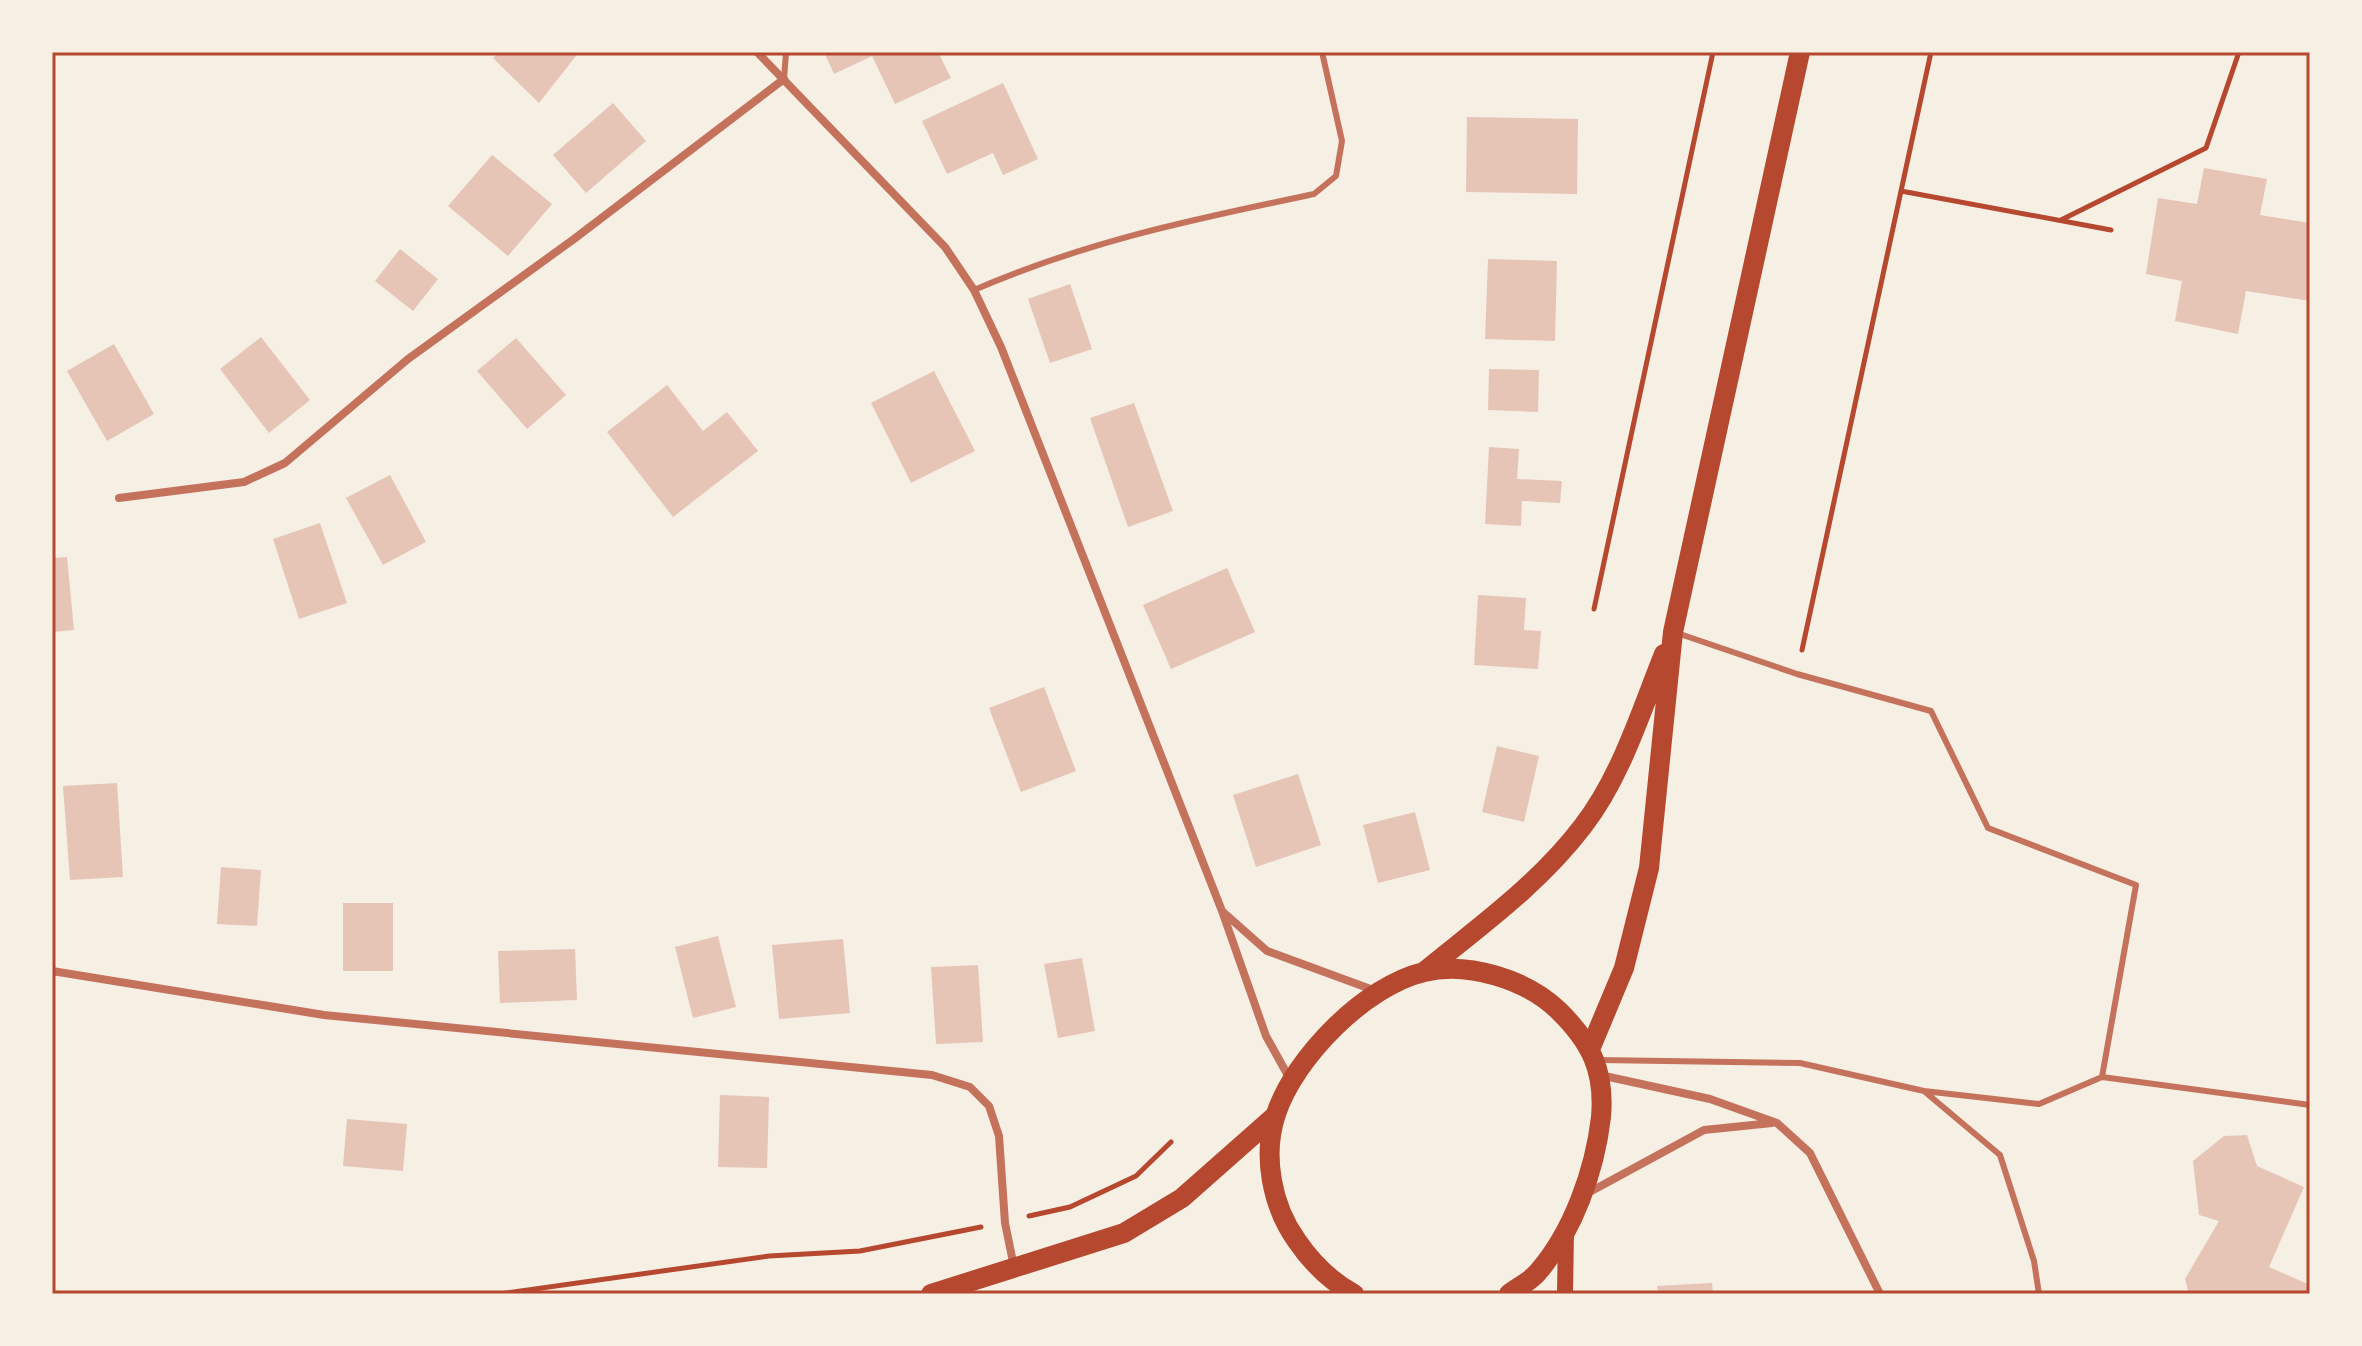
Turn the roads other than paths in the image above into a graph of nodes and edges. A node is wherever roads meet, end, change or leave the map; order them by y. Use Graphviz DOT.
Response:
graph roads {
  1 [pos="757,52"];
  2 [pos="786,52"];
  3 [pos="1322,52"];
  4 [pos="1800,52"];
  5 [pos="784,79"];
  6 [pos="974,290"];
  7 [pos="119,498"];
  8 [pos="1673,632"];
  9 [pos="1222,911"];
  10 [pos="52,971"];
  11 [pos="1425,971"];
  12 [pos="1378,991"];
  13 [pos="1596,1061"];
  14 [pos="2102,1077"];
  15 [pos="1292,1082"];
  16 [pos="1924,1091"];
  17 [pos="2310,1105"];
  18 [pos="1276,1115"];
  19 [pos="1777,1123"];
  20 [pos="1580,1198"];
  21 [pos="1566,1231"];
  22 [pos="1014,1268"];
  23 [pos="931,1294"];
  24 [pos="1354,1294"];
  25 [pos="1509,1294"];
  26 [pos="1565,1294"];
  27 [pos="1880,1294"];
  28 [pos="2039,1294"];
  1 -- 5 [label="street"];
  2 -- 5 [label="lane"];
  3 -- 6 [label="lane"];
  4 -- 8 [label="main road"];
  5 -- 6 [label="street"];
  5 -- 7 [label="street"];
  6 -- 9 [label="street"];
  8 -- 11 [label="main road"];
  8 -- 13 [label="main road"];
  8 -- 14 [label="lane"];
  9 -- 12 [label="street"];
  9 -- 15 [label="street"];
  10 -- 22 [label="street"];
  11 -- 12 [label="main road"];
  11 -- 13 [label="main road"];
  12 -- 15 [label="main road"];
  13 -- 16 [label="lane"];
  13 -- 19 [label="street"];
  13 -- 20 [label="main road"];
  14 -- 16 [label="lane"];
  14 -- 17 [label="lane"];
  15 -- 18 [label="main road"];
  16 -- 28 [label="lane"];
  18 -- 22 [label="main road"];
  18 -- 24 [label="main road"];
  19 -- 20 [label="street"];
  19 -- 27 [label="street"];
  20 -- 21 [label="main road"];
  21 -- 25 [label="main road"];
  21 -- 26 [label="main road"];
  22 -- 23 [label="main road"];
}
